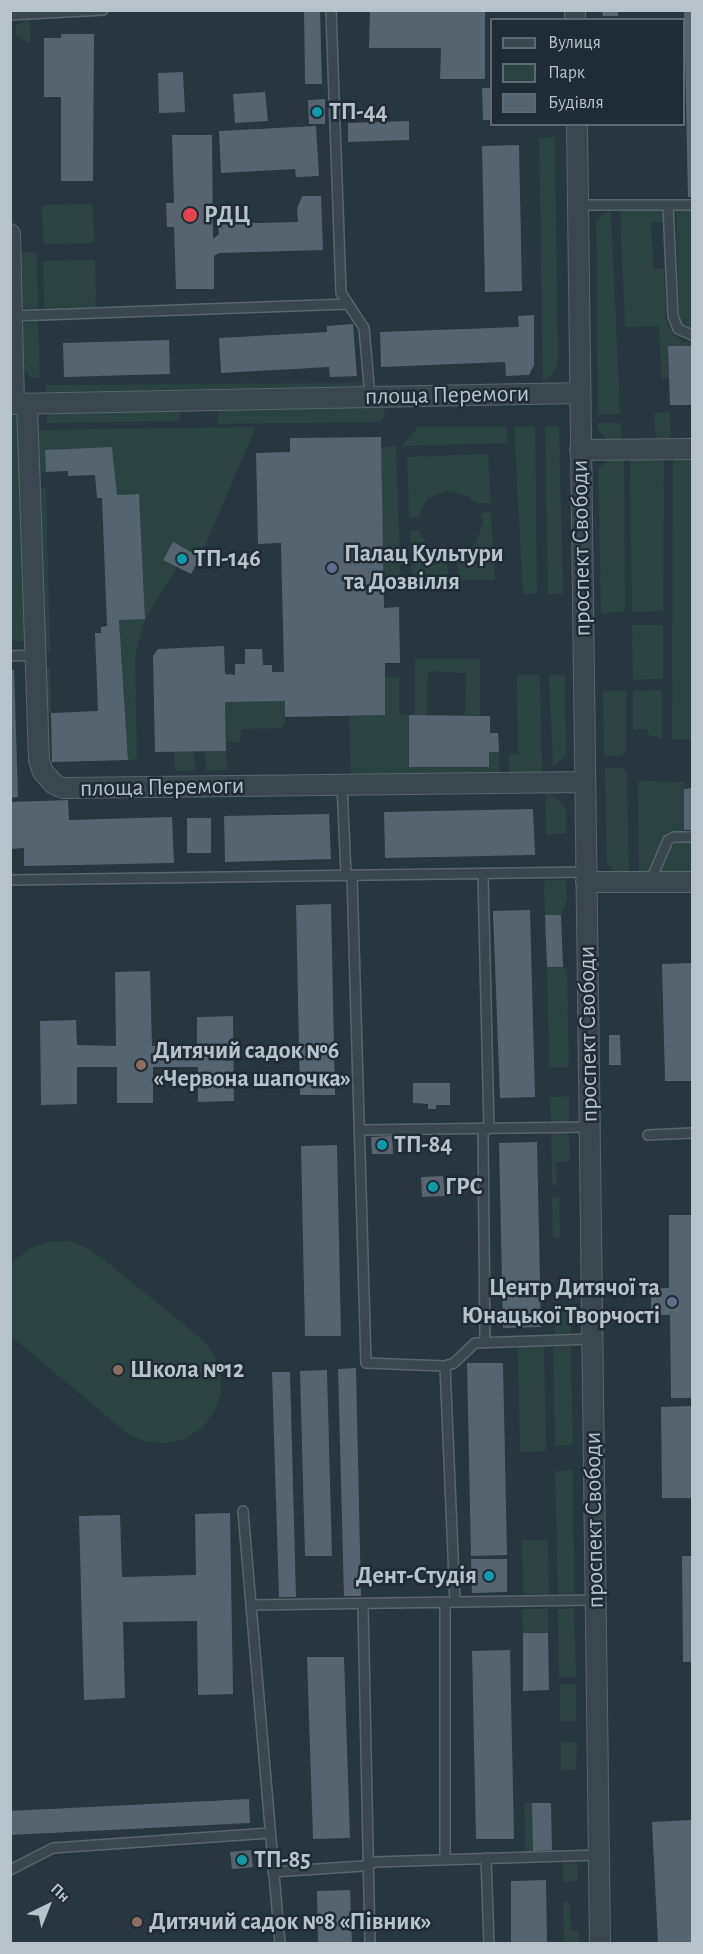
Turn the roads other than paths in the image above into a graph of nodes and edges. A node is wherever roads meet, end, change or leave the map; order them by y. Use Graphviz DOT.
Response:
graph roads {
  1 [pos="103,10"];
  2 [pos="332,10"];
  3 [pos="10,15"];
  4 [pos="577,126"];
  5 [pos="578,205"];
  6 [pos="668,205"];
  7 [pos="693,205"];
  8 [pos="10,234"];
  9 [pos="348,304"];
  10 [pos="12,316"];
  11 [pos="693,335"];
  12 [pos="580,393"];
  13 [pos="369,396"];
  14 [pos="17,404"];
  15 [pos="693,449"];
  16 [pos="580,450"];
  17 [pos="36,655"];
  18 [pos="10,656"];
  19 [pos="584,782"];
  20 [pos="342,785"];
  21 [pos="693,837"];
  22 [pos="483,874"];
  23 [pos="349,875"];
  24 [pos="586,878"];
  25 [pos="10,880"];
  26 [pos="650,882"];
  27 [pos="693,882"];
  28 [pos="589,1127"];
  29 [pos="486,1129"];
  30 [pos="359,1130"];
  31 [pos="693,1133"];
  32 [pos="648,1135"];
  33 [pos="592,1339"];
  34 [pos="484,1343"];
  35 [pos="445,1366"];
  36 [pos="243,1511"];
  37 [pos="595,1600"];
  38 [pos="450,1602"];
  39 [pos="363,1604"];
  40 [pos="251,1605"];
  41 [pos="270,1833"];
  42 [pos="598,1855"];
  43 [pos="486,1858"];
  44 [pos="445,1860"];
  45 [pos="369,1863"];
  46 [pos="10,1869"];
  47 [pos="273,1872"];
  48 [pos="280,1944"];
  49 [pos="370,1944"];
  50 [pos="489,1944"];
  51 [pos="600,1944"];
  1 -- 3 [label="lane"];
  2 -- 9 [label="lane"];
  4 -- 5 [label="street, проспект Свободи"];
  5 -- 6 [label="lane"];
  5 -- 12 [label="street, проспект Свободи"];
  6 -- 7 [label="lane"];
  6 -- 11 [label="lane"];
  8 -- 10 [label="street"];
  9 -- 10 [label="lane"];
  9 -- 13 [label="lane"];
  10 -- 14 [label="street"];
  12 -- 13 [label="street, площа Перемоги"];
  12 -- 16 [label="street, проспект Свободи"];
  13 -- 14 [label="street, площа Перемоги"];
  14 -- 17 [label="street, площа Перемоги"];
  15 -- 16 [label="street"];
  16 -- 19 [label="street, проспект Свободи"];
  17 -- 18 [label="lane"];
  17 -- 20 [label="street, площа Перемоги"];
  19 -- 20 [label="street, площа Перемоги"];
  19 -- 24 [label="street, проспект Свободи"];
  20 -- 23 [label="lane"];
  21 -- 26 [label="lane"];
  22 -- 23 [label="lane"];
  22 -- 24 [label="lane"];
  22 -- 29 [label="lane"];
  23 -- 25 [label="lane"];
  23 -- 30 [label="lane"];
  24 -- 26 [label="street"];
  24 -- 28 [label="street, проспект Свободи"];
  26 -- 27 [label="street"];
  28 -- 29 [label="lane"];
  28 -- 33 [label="street, проспект Свободи"];
  29 -- 30 [label="lane"];
  29 -- 34 [label="lane"];
  30 -- 35 [label="lane"];
  31 -- 32 [label="lane"];
  33 -- 34 [label="lane"];
  33 -- 37 [label="street, проспект Свободи"];
  34 -- 35 [label="lane"];
  35 -- 38 [label="lane"];
  36 -- 40 [label="lane"];
  37 -- 38 [label="lane"];
  37 -- 42 [label="street, проспект Свободи"];
  38 -- 39 [label="lane"];
  38 -- 44 [label="lane"];
  39 -- 40 [label="lane"];
  39 -- 45 [label="lane"];
  40 -- 41 [label="lane"];
  41 -- 46 [label="lane"];
  41 -- 47 [label="lane"];
  42 -- 43 [label="lane"];
  42 -- 51 [label="street, проспект Свободи"];
  43 -- 44 [label="lane"];
  43 -- 50 [label="lane"];
  44 -- 45 [label="lane"];
  45 -- 47 [label="lane"];
  45 -- 49 [label="lane"];
  47 -- 48 [label="lane"];
}
